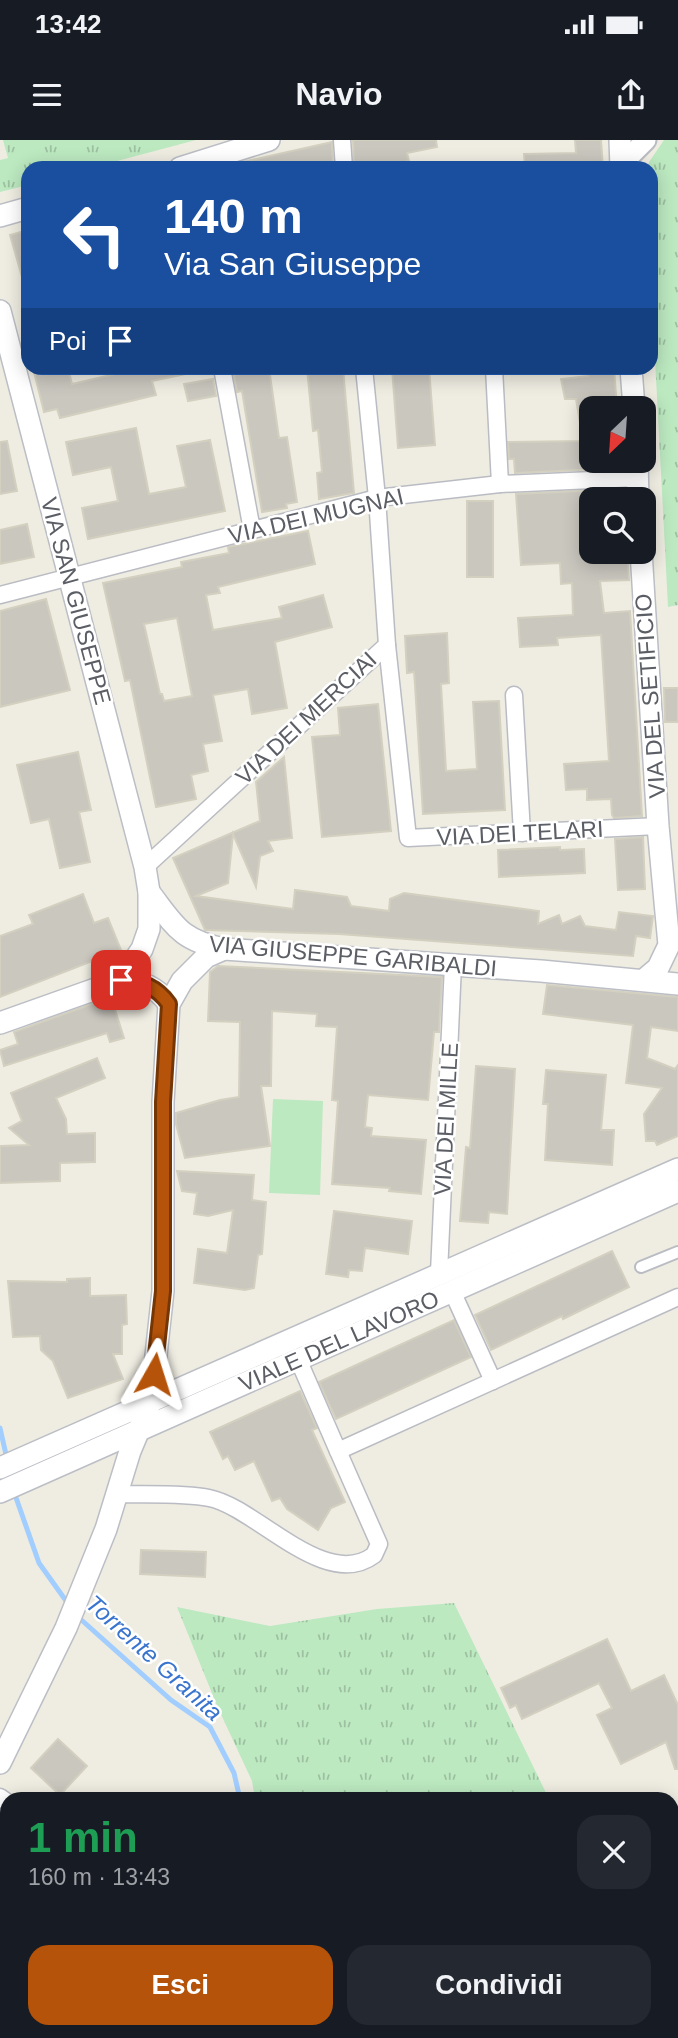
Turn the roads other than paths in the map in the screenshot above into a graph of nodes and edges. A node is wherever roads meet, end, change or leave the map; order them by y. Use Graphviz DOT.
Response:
graph roads {
  1 [pos="269,140"];
  2 [pos="342,140"];
  3 [pos="620,140"];
  4 [pos="646,140"];
  5 [pos="205,161"];
  6 [pos="344,161"];
  7 [pos="621,161"];
  8 [pos="626,161"];
  9 [pos="21,210"];
  10 [pos="0,216"];
  11 [pos="0,310"];
  12 [pos="223,375"];
  13 [pos="365,375"];
  14 [pos="494,375"];
  15 [pos="632,375"];
  16 [pos="633,396"];
  17 [pos="638,479"];
  18 [pos="500,484"];
  19 [pos="377,498"];
  20 [pos="252,530"];
  21 [pos="642,564"];
  22 [pos="70,578"];
  23 [pos="0,595"];
  24 [pos="387,645"];
  25 [pos="514,695"];
  26 [pos="658,826"];
  27 [pos="522,832"];
  28 [pos="145,867"];
  29 [pos="149,892"];
  30 [pos="673,933"];
  31 [pos="224,949"];
  32 [pos="453,965"];
  33 [pos="645,979"];
  34 [pos="121,980"];
  35 [pos="678,984"];
  36 [pos="169,1004"];
  37 [pos="0,1023"];
  38 [pos="678,1169"];
  39 [pos="678,1191"];
  40 [pos="678,1252"];
  41 [pos="641,1267"];
  42 [pos="446,1282"];
  43 [pos="678,1297"];
  44 [pos="298,1359"];
  45 [pos="493,1381"];
  46 [pos="151,1401"];
  47 [pos="137,1432"];
  48 [pos="338,1451"];
  49 [pos="0,1468"];
  50 [pos="0,1492"];
  51 [pos="118,1494"];
  52 [pos="7,1729"];
  53 [pos="0,1762"];
  1 -- 5 [label="main road"];
  2 -- 6 [label="street"];
  3 -- 7 [label="main road"];
  4 -- 8 [label="street"];
  9 -- 10 [label="main road"];
  11 -- 22 [label="main road, VIA SAN GIUSEPPE"];
  12 -- 20 [label="street"];
  13 -- 19 [label="street, VIA DEI MERCIAI"];
  14 -- 18 [label="street"];
  15 -- 16 [label="main road"];
  17 -- 18 [label="street, VIA DEI MUGNAI"];
  18 -- 19 [label="street, VIA DEI MUGNAI"];
  19 -- 20 [label="street, VIA DEI MUGNAI"];
  19 -- 24 [label="street, VIA DEI MERCIAI"];
  20 -- 22 [label="street, VIA DEI MUGNAI"];
  21 -- 26 [label="main road, VIA DEL SETIFICIO"];
  22 -- 23 [label="street, VIA DEI MUGNAI"];
  22 -- 28 [label="main road, VIA SAN GIUSEPPE"];
  24 -- 27 [label="street, VIA DEI TELARI"];
  24 -- 28 [label="street, VIA DEI MERCIAI"];
  25 -- 27 [label="street"];
  26 -- 27 [label="street, VIA DEI TELARI"];
  26 -- 30 [label="main road, VIA DEL SETIFICIO"];
  28 -- 29 [label="main road, VIA SAN GIUSEPPE"];
  29 -- 31 [label="main road, VIA GIUSEPPE GARIBALDI"];
  29 -- 34 [label="main road"];
  30 -- 33 [label="main road, VIA DEL SETIFICIO"];
  31 -- 32 [label="main road, VIA GIUSEPPE GARIBALDI"];
  31 -- 36 [label="main road"];
  32 -- 33 [label="main road, VIA GIUSEPPE GARIBALDI"];
  32 -- 42 [label="street, VIA DEI MILLE"];
  33 -- 35 [label="main road, VIA GIUSEPPE GARIBALDI"];
  34 -- 36 [label="main road"];
  34 -- 37 [label="main road"];
  36 -- 46 [label="main road"];
  38 -- 42 [label="main road, VIALE DEL LAVORO"];
  39 -- 42 [label="main road, VIALE DEL LAVORO"];
  40 -- 41 [label="street"];
  42 -- 44 [label="main road, VIALE DEL LAVORO"];
  42 -- 45 [label="street"];
  42 -- 46 [label="main road, VIALE DEL LAVORO"];
  43 -- 45 [label="street"];
  44 -- 47 [label="main road, VIALE DEL LAVORO"];
  44 -- 48 [label="street"];
  45 -- 48 [label="street"];
  46 -- 47 [label="main road"];
  46 -- 49 [label="main road, VIALE DEL LAVORO"];
  47 -- 50 [label="main road, VIALE DEL LAVORO"];
  47 -- 51 [label="main road"];
  48 -- 51 [label="street"];
  51 -- 52 [label="main road"];
  52 -- 53 [label="main road"];
}
